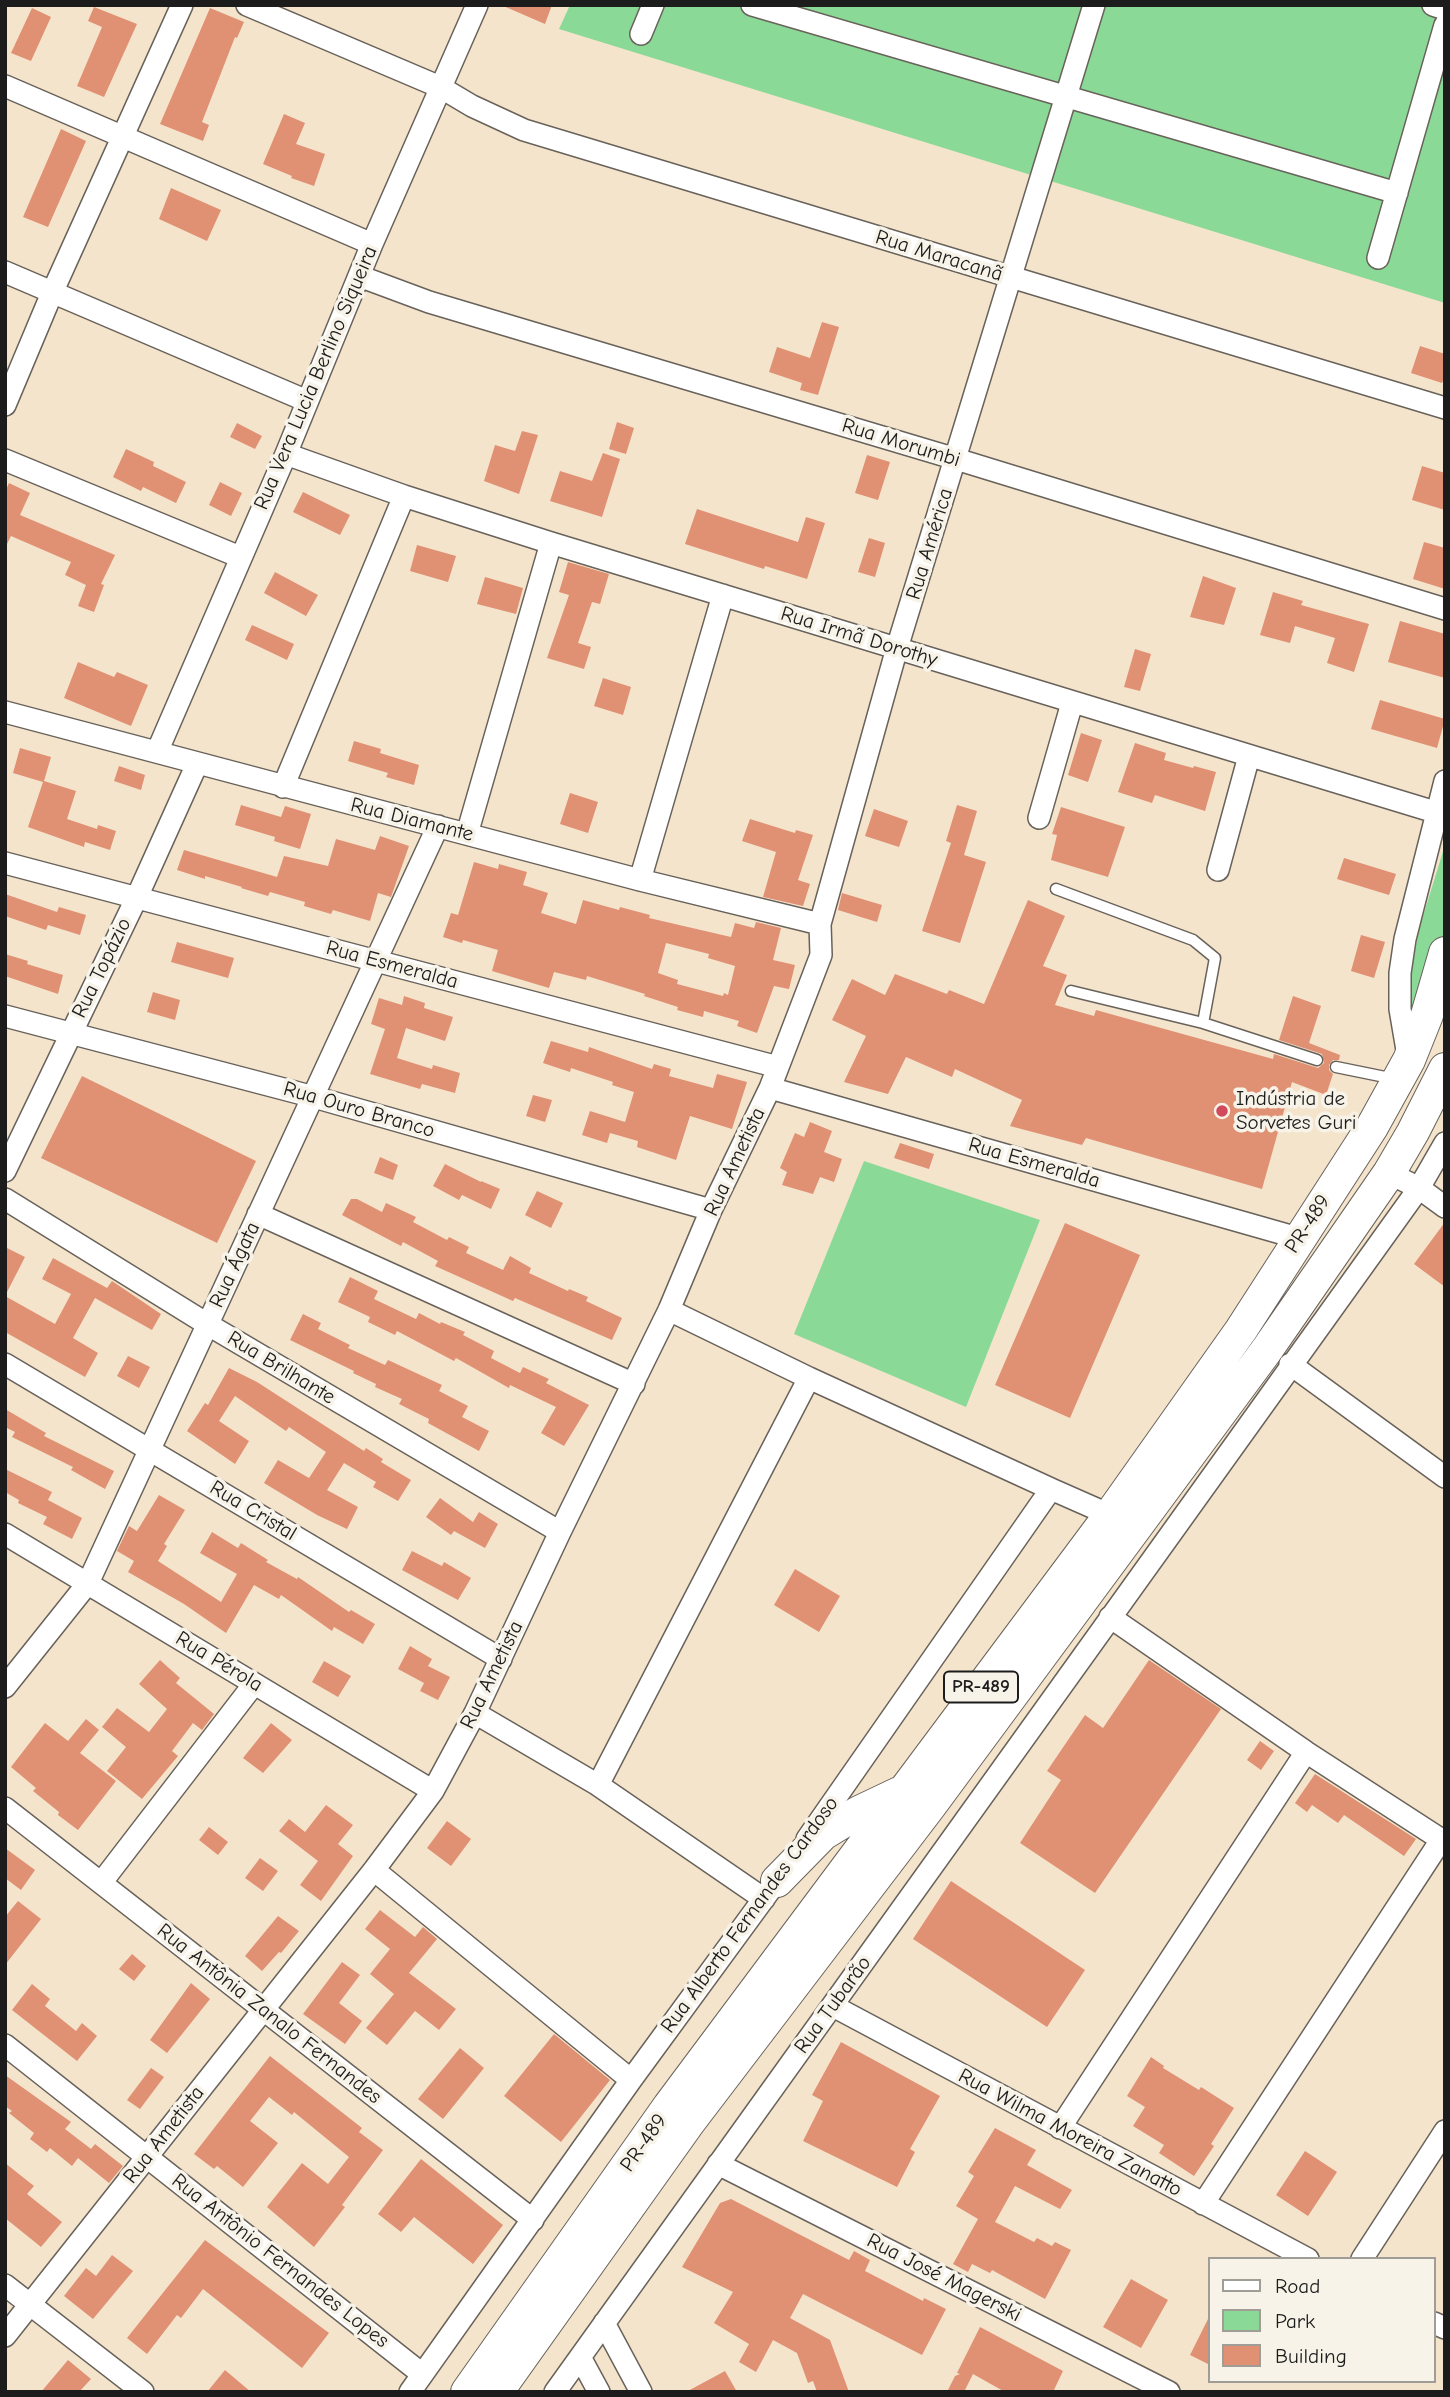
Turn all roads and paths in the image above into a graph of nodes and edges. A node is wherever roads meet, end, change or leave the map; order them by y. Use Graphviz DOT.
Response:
graph roads {
  1 [pos="182,5"];
  2 [pos="247,5"];
  3 [pos="477,5"];
  4 [pos="653,5"];
  5 [pos="752,5"];
  6 [pos="1094,5"];
  7 [pos="1433,5"];
  8 [pos="1445,9"];
  9 [pos="1445,25"];
  10 [pos="640,34"];
  11 [pos="5,86"];
  12 [pos="440,87"];
  13 [pos="1067,98"];
  14 [pos="122,137"];
  15 [pos="1397,193"];
  16 [pos="372,244"];
  17 [pos="1378,258"];
  18 [pos="5,272"];
  19 [pos="359,276"];
  20 [pos="1012,279"];
  21 [pos="52,293"];
  22 [pos="307,401"];
  23 [pos="5,405"];
  24 [pos="1445,408"];
  25 [pos="286,454"];
  26 [pos="956,459"];
  27 [pos="5,460"];
  28 [pos="404,496"];
  29 [pos="551,542"];
  30 [pos="240,556"];
  31 [pos="723,595"];
  32 [pos="1445,609"];
  33 [pos="897,648"];
  34 [pos="1072,703"];
  35 [pos="5,712"];
  36 [pos="157,752"];
  37 [pos="1249,756"];
  38 [pos="197,764"];
  39 [pos="1445,781"];
  40 [pos="284,787"];
  41 [pos="1435,812"];
  42 [pos="1039,818"];
  43 [pos="438,826"];
  44 [pos="467,834"];
  45 [pos="5,863"];
  46 [pos="1219,870"];
  47 [pos="640,880"];
  48 [pos="1056,889"];
  49 [pos="137,897"];
  50 [pos="820,923"];
  51 [pos="1445,953"];
  52 [pos="377,961"];
  53 [pos="1071,990"];
  54 [pos="5,1016"];
  55 [pos="1203,1023"];
  56 [pos="72,1032"];
  57 [pos="1317,1060"];
  58 [pos="778,1067"];
  59 [pos="1336,1067"];
  60 [pos="1445,1069"];
  61 [pos="1404,1070"];
  62 [pos="770,1087"];
  63 [pos="314,1097"];
  64 [pos="1372,1127"];
  65 [pos="1445,1143"];
  66 [pos="5,1171"];
  67 [pos="1388,1173"];
  68 [pos="1419,1188"];
  69 [pos="5,1199"];
  70 [pos="1445,1207"];
  71 [pos="711,1210"];
  72 [pos="258,1214"];
  73 [pos="1298,1238"];
  74 [pos="669,1310"];
  75 [pos="207,1324"];
  76 [pos="5,1364"];
  77 [pos="1290,1364"];
  78 [pos="809,1378"];
  79 [pos="634,1384"];
  80 [pos="149,1450"];
  81 [pos="1445,1477"];
  82 [pos="1051,1489"];
  83 [pos="1110,1515"];
  84 [pos="560,1532"];
  85 [pos="5,1534"];
  86 [pos="88,1583"];
  87 [pos="1110,1616"];
  88 [pos="501,1659"];
  89 [pos="254,1684"];
  90 [pos="5,1687"];
  91 [pos="475,1713"];
  92 [pos="1306,1752"];
  93 [pos="598,1785"];
  94 [pos="433,1791"];
  95 [pos="904,1791"];
  96 [pos="5,1808"];
  97 [pos="1443,1841"];
  98 [pos="374,1870"];
  99 [pos="101,1883"];
  100 [pos="771,1890"];
  101 [pos="833,2006"];
  102 [pos="263,2010"];
  103 [pos="5,2045"];
  104 [pos="631,2080"];
  105 [pos="1060,2128"];
  106 [pos="1445,2131"];
  107 [pos="147,2157"];
  108 [pos="718,2164"];
  109 [pos="1203,2203"];
  110 [pos="533,2220"];
  111 [pos="1304,2257"];
  112 [pos="1363,2257"];
  113 [pos="5,2286"];
  114 [pos="30,2305"];
  115 [pos="604,2323"];
  116 [pos="5,2336"];
  117 [pos="580,2357"];
  118 [pos="422,2374"];
  119 [pos="143,2392"];
  120 [pos="410,2392"];
  121 [pos="467,2392"];
  122 [pos="497,2392"];
  123 [pos="555,2392"];
  124 [pos="599,2392"];
  125 [pos="641,2392"];
  126 [pos="1170,2392"];
  1 -- 14 [label="street"];
  2 -- 12 [label="street, Rua Maracanã"];
  3 -- 12 [label="street, Rua Vera Lucia Berlino Siqueira"];
  4 -- 10 [label="street"];
  5 -- 13 [label="street"];
  6 -- 13 [label="street, Rua América"];
  7 -- 8 [label="street"];
  9 -- 15 [label="street"];
  11 -- 14 [label="street"];
  12 -- 16 [label="street, Rua Vera Lucia Berlino Siqueira"];
  12 -- 20 [label="street, Rua Maracanã"];
  13 -- 15 [label="street"];
  13 -- 20 [label="street, Rua América"];
  14 -- 16 [label="street"];
  14 -- 21 [label="street"];
  15 -- 17 [label="street"];
  16 -- 19 [label="street, Rua Vera Lucia Berlino Siqueira"];
  18 -- 21 [label="street"];
  19 -- 22 [label="street, Rua Vera Lucia Berlino Siqueira"];
  19 -- 26 [label="street, Rua Morumbi"];
  20 -- 24 [label="street, Rua Maracanã"];
  20 -- 26 [label="street, Rua América"];
  21 -- 22 [label="street"];
  21 -- 23 [label="street"];
  22 -- 25 [label="street, Rua Vera Lucia Berlino Siqueira"];
  25 -- 28 [label="street, Rua Irmã Dorothy"];
  25 -- 30 [label="street, Rua Vera Lucia Berlino Siqueira"];
  26 -- 32 [label="street, Rua Morumbi"];
  26 -- 33 [label="street, Rua América"];
  27 -- 30 [label="street"];
  28 -- 29 [label="street, Rua Irmã Dorothy"];
  28 -- 40 [label="street"];
  29 -- 31 [label="street, Rua Irmã Dorothy"];
  29 -- 44 [label="street"];
  30 -- 36 [label="street, Rua Vera Lucia Berlino Siqueira"];
  31 -- 33 [label="street, Rua Irmã Dorothy"];
  31 -- 47 [label="street"];
  33 -- 34 [label="street, Rua Irmã Dorothy"];
  33 -- 50 [label="street, Rua América"];
  34 -- 37 [label="street, Rua Irmã Dorothy"];
  34 -- 42 [label="street"];
  35 -- 36 [label="street, Rua Diamante"];
  36 -- 38 [label="street, Rua Diamante"];
  37 -- 41 [label="street, Rua Irmã Dorothy"];
  37 -- 46 [label="street"];
  38 -- 40 [label="street, Rua Diamante"];
  38 -- 49 [label="street, Rua Topázio"];
  39 -- 41 [label="street"];
  40 -- 43 [label="street, Rua Diamante"];
  41 -- 61 [label="street"];
  43 -- 44 [label="street, Rua Diamante"];
  43 -- 52 [label="street, Rua Ágata"];
  44 -- 47 [label="street, Rua Diamante"];
  45 -- 49 [label="street, Rua Esmeralda"];
  47 -- 50 [label="street, Rua Diamante"];
  48 -- 55 [label="lane"];
  49 -- 52 [label="street, Rua Esmeralda"];
  49 -- 56 [label="street, Rua Topázio"];
  50 -- 58 [label="street, Rua Ametista"];
  51 -- 61 [label="main road, PR-489 / PR-489"];
  52 -- 58 [label="street, Rua Esmeralda"];
  52 -- 63 [label="street, Rua Ágata"];
  53 -- 55 [label="lane"];
  54 -- 56 [label="street, Rua Ouro Branco"];
  55 -- 57 [label="lane"];
  56 -- 63 [label="street, Rua Ouro Branco"];
  56 -- 66 [label="street, Rua Topázio"];
  58 -- 62 [label="street, Rua Ametista"];
  59 -- 61 [label="lane"];
  60 -- 67 [label="main road, PR-489 / PR-489"];
  61 -- 64 [label="main road, PR-489 / PR-489"];
  62 -- 71 [label="street, Rua Ametista"];
  62 -- 73 [label="street, Rua Esmeralda"];
  63 -- 71 [label="street, Rua Ouro Branco"];
  63 -- 72 [label="street, Rua Ágata"];
  64 -- 67 [label="main road"];
  64 -- 73 [label="main road, PR-489 / PR-489"];
  65 -- 68 [label="street, Rua Tubarão"];
  67 -- 68 [label="street"];
  67 -- 122 [label="main road, PR-489 / PR-489"];
  68 -- 70 [label="street"];
  68 -- 77 [label="street, Rua Tubarão"];
  69 -- 75 [label="street, Rua Brilhante"];
  71 -- 74 [label="street, Rua Ametista"];
  72 -- 75 [label="street, Rua Ágata"];
  72 -- 79 [label="street"];
  73 -- 83 [label="main road, PR-489 / PR-489"];
  74 -- 78 [label="street"];
  74 -- 79 [label="street, Rua Ametista"];
  75 -- 80 [label="street, Rua Ágata"];
  75 -- 84 [label="street, Rua Brilhante"];
  76 -- 80 [label="street, Rua Cristal"];
  77 -- 81 [label="street"];
  77 -- 87 [label="street, Rua Tubarão"];
  78 -- 82 [label="street"];
  78 -- 93 [label="street"];
  79 -- 84 [label="street, Rua Ametista"];
  80 -- 86 [label="street, Rua Ágata"];
  80 -- 88 [label="street, Rua Cristal"];
  82 -- 83 [label="street"];
  82 -- 100 [label="street, Rua Alberto Fernandes Cardoso"];
  83 -- 95 [label="main road, PR-489 / PR-489"];
  84 -- 88 [label="street, Rua Ametista"];
  85 -- 86 [label="street, Rua Pérola"];
  86 -- 89 [label="street, Rua Pérola"];
  86 -- 90 [label="street, Rua Ágata"];
  87 -- 92 [label="street"];
  87 -- 101 [label="street, Rua Tubarão"];
  88 -- 91 [label="street, Rua Ametista"];
  89 -- 94 [label="street, Rua Pérola"];
  89 -- 99 [label="street"];
  91 -- 93 [label="street"];
  91 -- 94 [label="street, Rua Ametista"];
  92 -- 97 [label="street"];
  92 -- 105 [label="street"];
  93 -- 100 [label="street"];
  94 -- 98 [label="street, Rua Ametista"];
  95 -- 100 [label="main road"];
  95 -- 121 [label="main road, PR-489 / PR-489"];
  96 -- 99 [label="street, Rua Antônia Zanalo Fernandes"];
  97 -- 109 [label="street"];
  98 -- 102 [label="street, Rua Ametista"];
  98 -- 104 [label="street"];
  99 -- 102 [label="street, Rua Antônia Zanalo Fernandes"];
  100 -- 104 [label="street, Rua Alberto Fernandes Cardoso"];
  101 -- 105 [label="street, Rua Wilma Moreira Zanatto"];
  101 -- 108 [label="street, Rua Tubarão"];
  102 -- 107 [label="street, Rua Ametista"];
  102 -- 110 [label="street, Rua Antônia Zanalo Fernandes"];
  103 -- 107 [label="street, Rua Antônio Fernandes Lopes"];
  104 -- 110 [label="street, Rua Alberto Fernandes Cardoso"];
  105 -- 109 [label="street, Rua Wilma Moreira Zanatto"];
  106 -- 112 [label="street"];
  107 -- 114 [label="street, Rua Ametista"];
  107 -- 118 [label="street, Rua Antônio Fernandes Lopes"];
  108 -- 115 [label="street, Rua Tubarão"];
  108 -- 126 [label="street, Rua José Magerski"];
  109 -- 111 [label="street, Rua Wilma Moreira Zanatto"];
  110 -- 118 [label="street, Rua Alberto Fernandes Cardoso"];
  113 -- 114 [label="street"];
  114 -- 116 [label="street, Rua Ametista"];
  114 -- 119 [label="street"];
  115 -- 117 [label="street, Rua Tubarão"];
  115 -- 125 [label="street"];
  117 -- 123 [label="street, Rua Tubarão"];
  117 -- 124 [label="street"];
  118 -- 120 [label="street, Rua Alberto Fernandes Cardoso"];
}
